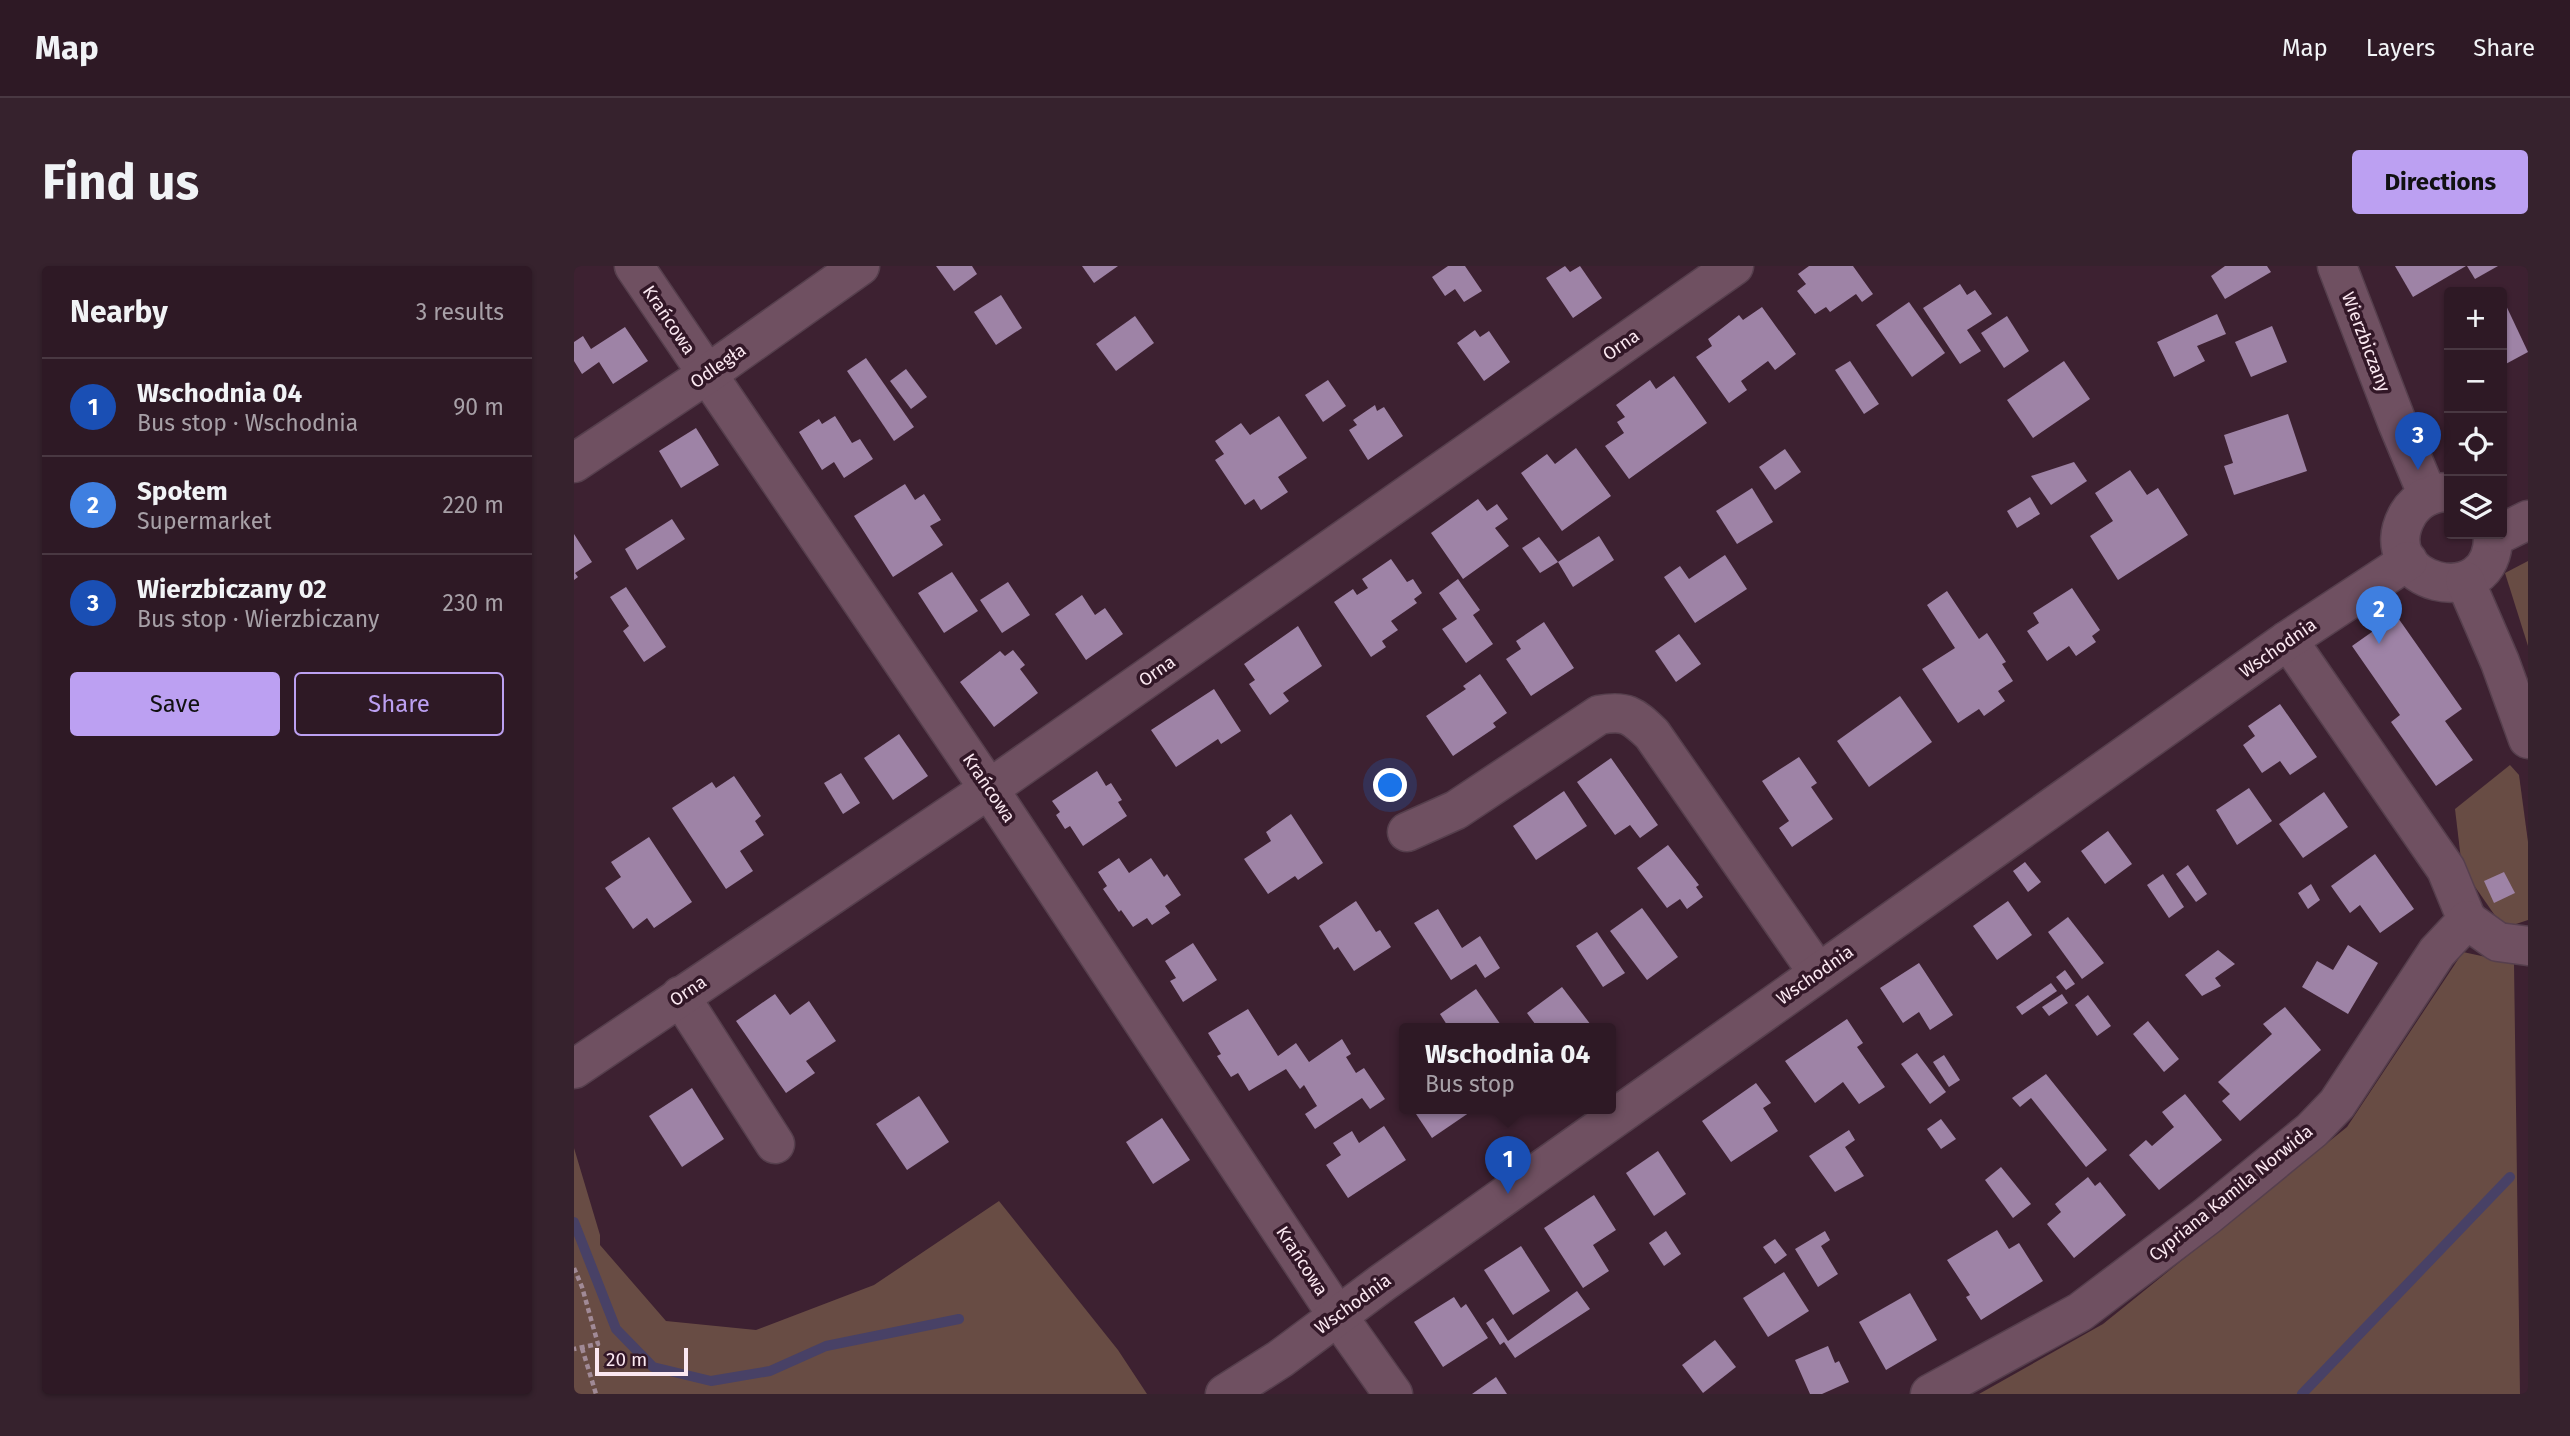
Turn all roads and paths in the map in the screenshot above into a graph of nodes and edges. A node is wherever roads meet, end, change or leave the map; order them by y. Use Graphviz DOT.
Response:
graph roads {
  1 [pos="634,266"];
  2 [pos="860,266"];
  3 [pos="1734,266"];
  4 [pos="2337,266"];
  5 [pos="706,374"];
  6 [pos="574,463"];
  7 [pos="2439,494"];
  8 [pos="2528,520"];
  9 [pos="2507,530"];
  10 [pos="2496,539"];
  11 [pos="2407,561"];
  12 [pos="2465,581"];
  13 [pos="2288,640"];
  14 [pos="2528,739"];
  15 [pos="989,789"];
  16 [pos="1407,832"];
  17 [pos="2467,920"];
  18 [pos="2528,946"];
  19 [pos="1818,973"];
  20 [pos="680,996"];
  21 [pos="574,1069"];
  22 [pos="775,1144"];
  23 [pos="574,1268"];
  24 [pos="1337,1315"];
  25 [pos="582,1348"];
  26 [pos="574,1349"];
  27 [pos="596,1394"];
  28 [pos="1225,1394"];
  29 [pos="1393,1394"];
  30 [pos="1930,1394"];
  1 -- 5 [label="street, Krańcowa"];
  2 -- 5 [label="street, Odległa"];
  3 -- 15 [label="street, Orna"];
  4 -- 7 [label="street, Wierzbiczany"];
  5 -- 6 [label="street, Odległa"];
  5 -- 15 [label="street, Krańcowa"];
  7 -- 11 [label="street"];
  8 -- 9 [label="street"];
  10 -- 12 [label="street"];
  11 -- 12 [label="street"];
  11 -- 13 [label="street, Wschodnia"];
  12 -- 14 [label="street"];
  13 -- 17 [label="street"];
  13 -- 19 [label="street, Wschodnia"];
  15 -- 20 [label="street, Orna"];
  15 -- 24 [label="street, Krańcowa"];
  16 -- 19 [label="street"];
  17 -- 18 [label="street"];
  17 -- 30 [label="street, Cypriana Kamila Norwida"];
  19 -- 24 [label="street, Wschodnia"];
  20 -- 21 [label="street, Orna"];
  20 -- 22 [label="street"];
  23 -- 25 [label="path"];
  24 -- 28 [label="street, Wschodnia"];
  24 -- 29 [label="street, Krańcowa"];
  25 -- 26 [label="path"];
  25 -- 27 [label="path"];
}
